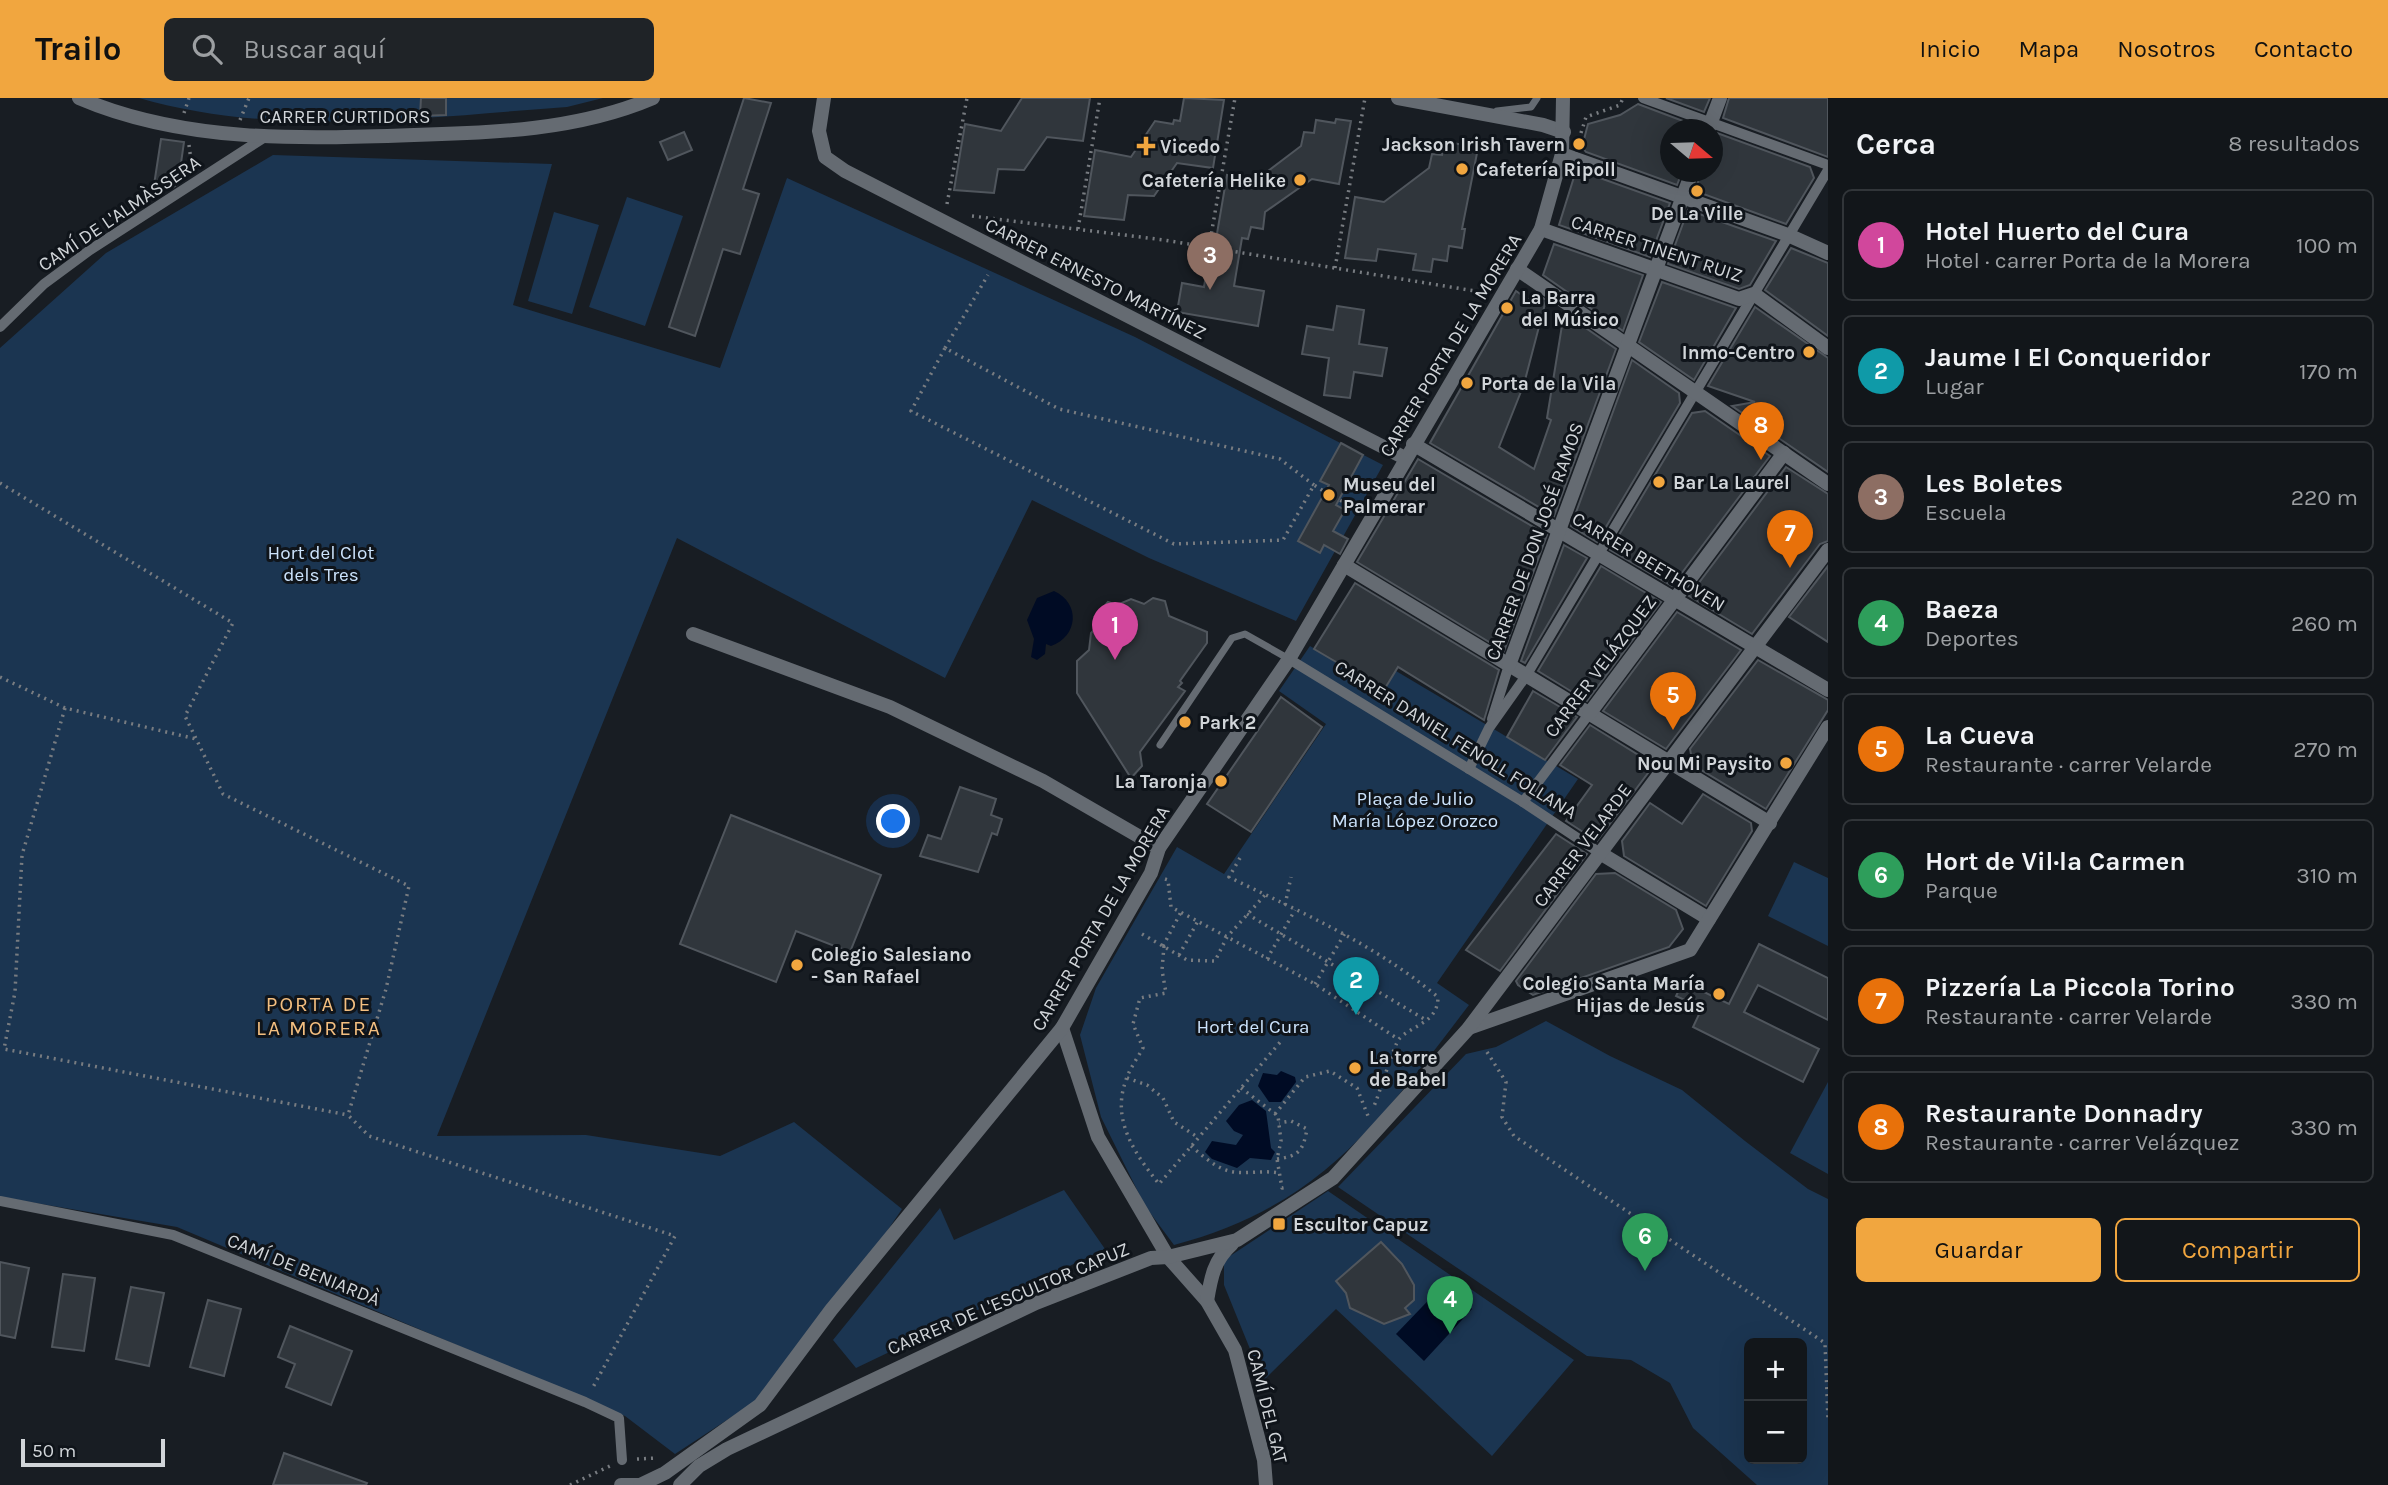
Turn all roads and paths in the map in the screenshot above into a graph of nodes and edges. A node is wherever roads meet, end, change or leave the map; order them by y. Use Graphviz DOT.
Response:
graph roads {
  1 [pos="79,98"];
  2 [pos="653,98"];
  3 [pos="824,98"];
  4 [pos="967,98"];
  5 [pos="1100,98"];
  6 [pos="1235,98"];
  7 [pos="1365,98"];
  8 [pos="1398,98"];
  9 [pos="1537,98"];
  10 [pos="1563,98"];
  11 [pos="1623,98"];
  12 [pos="1643,98"];
  13 [pos="1720,98"];
  14 [pos="1451,107"];
  15 [pos="1691,119"];
  16 [pos="1712,119"];
  17 [pos="1564,132"];
  18 [pos="1723,132"];
  19 [pos="265,136"];
  20 [pos="1568,156"];
  21 [pos="1828,168"];
  22 [pos="1688,182"];
  23 [pos="1682,197"];
  24 [pos="921,210"];
  25 [pos="958,215"];
  26 [pos="1078,229"];
  27 [pos="1541,229"];
  28 [pos="1788,234"];
  29 [pos="1209,247"];
  30 [pos="1828,253"];
  31 [pos="1335,268"];
  32 [pos="1517,269"];
  33 [pos="1656,270"];
  34 [pos="988,275"];
  35 [pos="1754,294"];
  36 [pos="1500,296"];
  37 [pos="0,327"];
  38 [pos="1627,345"];
  39 [pos="945,348"];
  40 [pos="1828,348"];
  41 [pos="1696,392"];
  42 [pos="1413,444"];
  43 [pos="1784,453"];
  44 [pos="1405,458"];
  45 [pos="0,483"];
  46 [pos="1828,484"];
  47 [pos="1314,485"];
  48 [pos="1325,492"];
  49 [pos="1334,497"];
  50 [pos="1371,517"];
  51 [pos="1559,530"];
  52 [pos="1828,550"];
  53 [pos="1599,554"];
  54 [pos="1344,565"];
  55 [pos="1675,599"];
  56 [pos="693,634"];
  57 [pos="1755,647"];
  58 [pos="1289,659"];
  59 [pos="1508,665"];
  60 [pos="1526,676"];
  61 [pos="0,677"];
  62 [pos="1828,691"];
  63 [pos="65,708"];
  64 [pos="1589,713"];
  65 [pos="1489,728"];
  66 [pos="1826,734"];
  67 [pos="196,739"];
  68 [pos="1160,745"];
  69 [pos="1669,762"];
  70 [pos="1469,769"];
  71 [pos="1523,802"];
  72 [pos="1770,822"];
  73 [pos="1160,848"];
  74 [pos="1600,853"];
  75 [pos="1240,858"];
  76 [pos="1152,870"];
  77 [pos="1291,877"];
  78 [pos="1265,895"];
  79 [pos="1285,905"];
  80 [pos="1295,910"];
  81 [pos="1181,912"];
  82 [pos="1247,914"];
  83 [pos="1709,919"];
  84 [pos="1198,921"];
  85 [pos="1345,933"];
  86 [pos="1142,934"];
  87 [pos="1281,934"];
  88 [pos="1227,937"];
  89 [pos="1164,946"];
  90 [pos="1179,955"];
  91 [pos="1267,959"];
  92 [pos="1328,961"];
  93 [pos="1315,984"];
  94 [pos="1427,1020"];
  95 [pos="1062,1028"];
  96 [pos="1468,1028"];
  97 [pos="1398,1039"];
  98 [pos="1282,1040"];
  99 [pos="2,1049"];
  100 [pos="1487,1052"];
  101 [pos="1127,1078"];
  102 [pos="1241,1088"];
  103 [pos="1275,1114"];
  104 [pos="348,1115"];
  105 [pos="1279,1124"];
  106 [pos="1199,1138"];
  107 [pos="1191,1146"];
  108 [pos="1277,1160"];
  109 [pos="1279,1173"];
  110 [pos="1292,1187"];
  111 [pos="0,1201"];
  112 [pos="1237,1240"];
  113 [pos="1168,1257"];
  114 [pos="1207,1301"];
  115 [pos="585,1402"];
  116 [pos="1828,1420"];
  117 [pos="622,1460"];
  118 [pos="570,1485"];
  119 [pos="621,1485"];
  120 [pos="640,1485"];
  121 [pos="680,1485"];
  122 [pos="1266,1485"];
  1 -- 19 [label="street, CARRER CURTIDORS"];
  2 -- 19 [label="street, CARRER CURTIDORS"];
  3 -- 24 [label="street, CARRER ERNESTO MARTÍNEZ"];
  4 -- 24 [label="path"];
  5 -- 26 [label="path"];
  6 -- 29 [label="path"];
  7 -- 31 [label="path"];
  8 -- 14 [label="street"];
  9 -- 14 [label="lane"];
  10 -- 17 [label="street, CARRER PORTA DE LA MORERA"];
  11 -- 20 [label="path"];
  12 -- 15 [label="street"];
  13 -- 16 [label="street"];
  14 -- 17 [label="street"];
  17 -- 20 [label="street, CARRER PORTA DE LA MORERA"];
  18 -- 21 [label="street"];
  19 -- 37 [label="street, CAMÍ DE L'ALMÀSSERA"];
  20 -- 23 [label="street"];
  20 -- 27 [label="street, CARRER PORTA DE LA MORERA"];
  21 -- 28 [label="street"];
  22 -- 23 [label="street, CARRER DE DON JOSÉ RAMOS"];
  23 -- 28 [label="street"];
  23 -- 33 [label="street, CARRER DE DON JOSÉ RAMOS"];
  24 -- 44 [label="street, CARRER ERNESTO MARTÍNEZ"];
  25 -- 26 [label="path"];
  26 -- 29 [label="path"];
  27 -- 32 [label="street, CARRER PORTA DE LA MORERA"];
  27 -- 33 [label="street, CARRER TINENT RUIZ"];
  28 -- 30 [label="street"];
  28 -- 35 [label="street"];
  29 -- 31 [label="path"];
  31 -- 36 [label="path"];
  32 -- 36 [label="street, CARRER PORTA DE LA MORERA"];
  32 -- 38 [label="street"];
  33 -- 35 [label="street, CARRER TINENT RUIZ"];
  33 -- 38 [label="street, CARRER DE DON JOSÉ RAMOS"];
  34 -- 39 [label="path"];
  35 -- 40 [label="street, CARRER TINENT RUIZ"];
  35 -- 41 [label="street"];
  36 -- 42 [label="street, CARRER PORTA DE LA MORERA"];
  38 -- 41 [label="street"];
  38 -- 51 [label="street, CARRER DE DON JOSÉ RAMOS"];
  39 -- 47 [label="path"];
  39 -- 47 [label="path"];
  41 -- 43 [label="street"];
  41 -- 53 [label="street"];
  42 -- 44 [label="street, CARRER PORTA DE LA MORERA"];
  42 -- 51 [label="street, CARRER BEETHOVEN"];
  43 -- 46 [label="street"];
  43 -- 55 [label="street, CARRER VELÁZQUEZ"];
  44 -- 50 [label="street, CARRER PORTA DE LA MORERA"];
  45 -- 67 [label="path"];
  47 -- 48 [label="path"];
  49 -- 50 [label="path"];
  50 -- 54 [label="street, CARRER PORTA DE LA MORERA"];
  51 -- 53 [label="street, CARRER BEETHOVEN"];
  51 -- 59 [label="street, CARRER DE DON JOSÉ RAMOS"];
  52 -- 57 [label="street, CARRER VELARDE"];
  53 -- 55 [label="street, CARRER BEETHOVEN"];
  53 -- 60 [label="street"];
  54 -- 58 [label="street, CARRER PORTA DE LA MORERA"];
  54 -- 59 [label="street"];
  55 -- 57 [label="street, CARRER BEETHOVEN"];
  55 -- 64 [label="street, CARRER VELÁZQUEZ"];
  56 -- 73 [label="street"];
  57 -- 62 [label="street, CARRER BEETHOVEN"];
  57 -- 69 [label="street, CARRER VELARDE"];
  58 -- 68 [label="lane"];
  58 -- 70 [label="street, CARRER DANIEL FENOLL FOLLANA"];
  58 -- 73 [label="street, CARRER PORTA DE LA MORERA"];
  59 -- 60 [label="street"];
  59 -- 65 [label="street, CARRER DE DON JOSÉ RAMOS"];
  60 -- 64 [label="street"];
  60 -- 65 [label="street"];
  61 -- 63 [label="path"];
  63 -- 67 [label="path"];
  63 -- 99 [label="path"];
  64 -- 69 [label="street"];
  64 -- 71 [label="street, CARRER VELÁZQUEZ"];
  65 -- 70 [label="street"];
  66 -- 72 [label="street, CARRER DE L'ESCULTOR CAPUZ"];
  67 -- 104 [label="path"];
  69 -- 72 [label="street"];
  69 -- 74 [label="street, CARRER VELARDE"];
  70 -- 71 [label="street, CARRER DANIEL FENOLL FOLLANA"];
  71 -- 74 [label="street, CARRER DANIEL FENOLL FOLLANA"];
  72 -- 83 [label="street, CARRER DE L'ESCULTOR CAPUZ"];
  73 -- 76 [label="street, CARRER PORTA DE LA MORERA"];
  74 -- 83 [label="street, CARRER DANIEL FENOLL FOLLANA"];
  74 -- 96 [label="street, CARRER VELARDE"];
  75 -- 78 [label="path"];
  76 -- 81 [label="path"];
  76 -- 95 [label="street, CARRER PORTA DE LA MORERA"];
  77 -- 79 [label="path"];
  78 -- 79 [label="path"];
  78 -- 82 [label="path"];
  79 -- 80 [label="path"];
  80 -- 85 [label="path"];
  80 -- 87 [label="path"];
  81 -- 84 [label="path"];
  81 -- 89 [label="path"];
  82 -- 87 [label="path"];
  82 -- 88 [label="path"];
  83 -- 96 [label="street, CARRER DE L'ESCULTOR CAPUZ"];
  84 -- 88 [label="path"];
  84 -- 90 [label="path"];
  85 -- 92 [label="path"];
  85 -- 94 [label="path"];
  86 -- 89 [label="path"];
  87 -- 91 [label="path"];
  87 -- 92 [label="path"];
  88 -- 90 [label="path"];
  88 -- 91 [label="path"];
  89 -- 90 [label="path"];
  89 -- 101 [label="path"];
  91 -- 93 [label="path"];
  92 -- 93 [label="path"];
  92 -- 94 [label="path"];
  93 -- 97 [label="path"];
  94 -- 97 [label="path"];
  95 -- 113 [label="street, CAMÍ DEL GAT"];
  95 -- 120 [label="street, CARRER PORTA DE LA MORERA"];
  96 -- 112 [label="street, CARRER DE L'ESCULTOR CAPUZ"];
  97 -- 103 [label="path"];
  98 -- 102 [label="path"];
  99 -- 104 [label="path"];
  100 -- 116 [label="path"];
  101 -- 106 [label="path"];
  101 -- 107 [label="path"];
  102 -- 103 [label="path"];
  102 -- 106 [label="path"];
  103 -- 105 [label="path"];
  104 -- 115 [label="path"];
  105 -- 108 [label="path"];
  105 -- 108 [label="path"];
  106 -- 107 [label="path"];
  107 -- 109 [label="path"];
  108 -- 109 [label="path"];
  109 -- 110 [label="path"];
  111 -- 115 [label="street, CAMÍ DE BENIARDÀ"];
  112 -- 113 [label="street, CARRER DE L'ESCULTOR CAPUZ"];
  112 -- 114 [label="street"];
  113 -- 114 [label="street, CAMÍ DEL GAT"];
  113 -- 121 [label="street, CARRER DE L'ESCULTOR CAPUZ"];
  114 -- 122 [label="street, CAMÍ DEL GAT"];
  115 -- 117 [label="street, CAMÍ DE BENIARDÀ"];
  117 -- 118 [label="path"];
  119 -- 120 [label="street"];
}
